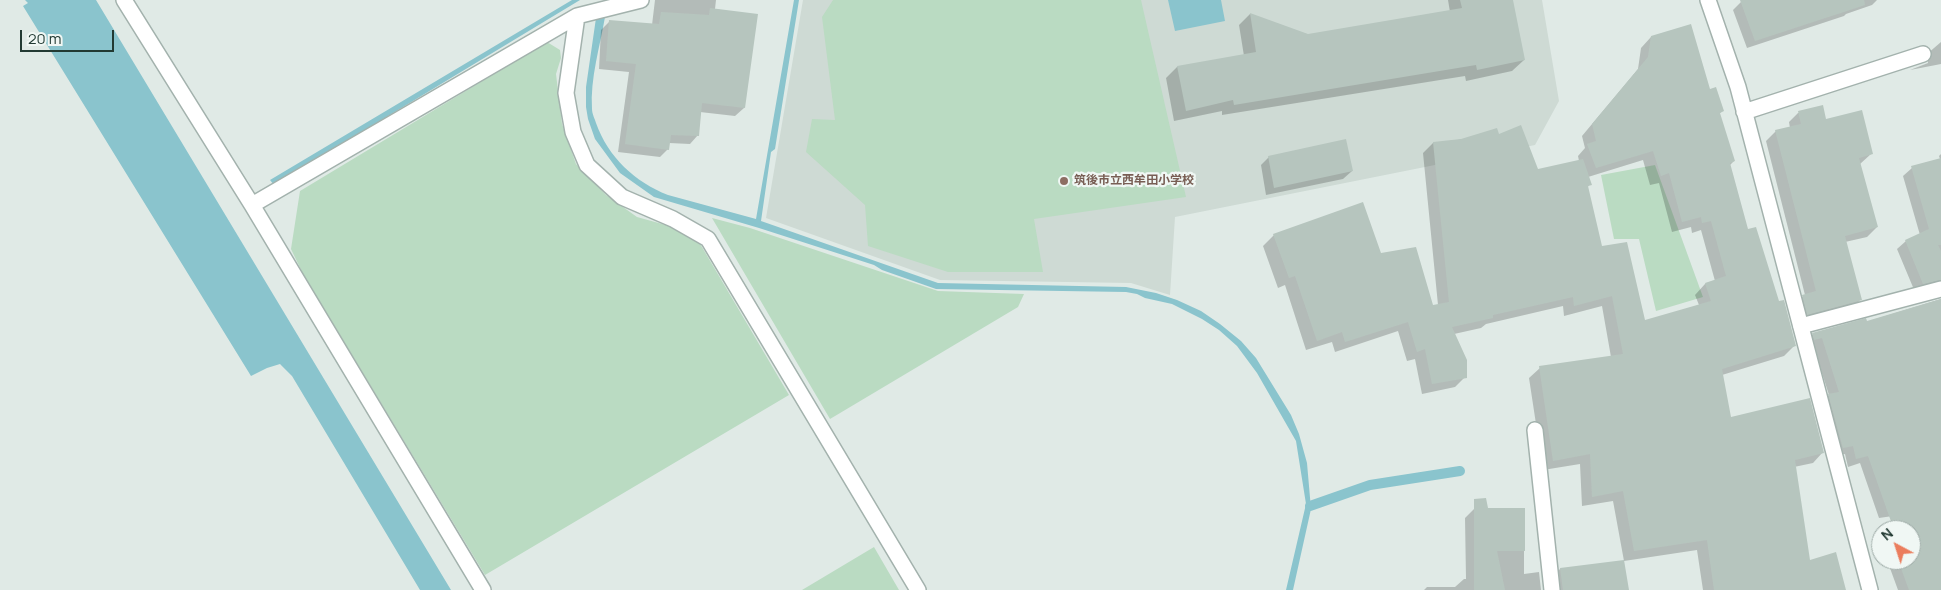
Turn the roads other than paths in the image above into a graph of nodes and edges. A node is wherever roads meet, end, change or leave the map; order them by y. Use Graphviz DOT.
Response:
graph roads {
  1 [pos="124,0"];
  2 [pos="640,0"];
  3 [pos="1708,0"];
  4 [pos="577,16"];
  5 [pos="1923,54"];
  6 [pos="1744,112"];
  7 [pos="252,205"];
  8 [pos="1941,289"];
  9 [pos="1801,326"];
  10 [pos="1535,430"];
  11 [pos="483,590"];
  12 [pos="918,590"];
  13 [pos="1552,590"];
  14 [pos="1870,590"];
  1 -- 7 [label="street"];
  2 -- 4 [label="street"];
  3 -- 6 [label="street"];
  4 -- 7 [label="street"];
  4 -- 12 [label="street"];
  5 -- 6 [label="street"];
  6 -- 9 [label="street"];
  7 -- 11 [label="street"];
  8 -- 9 [label="street"];
  9 -- 14 [label="street"];
  10 -- 13 [label="street"];
}
